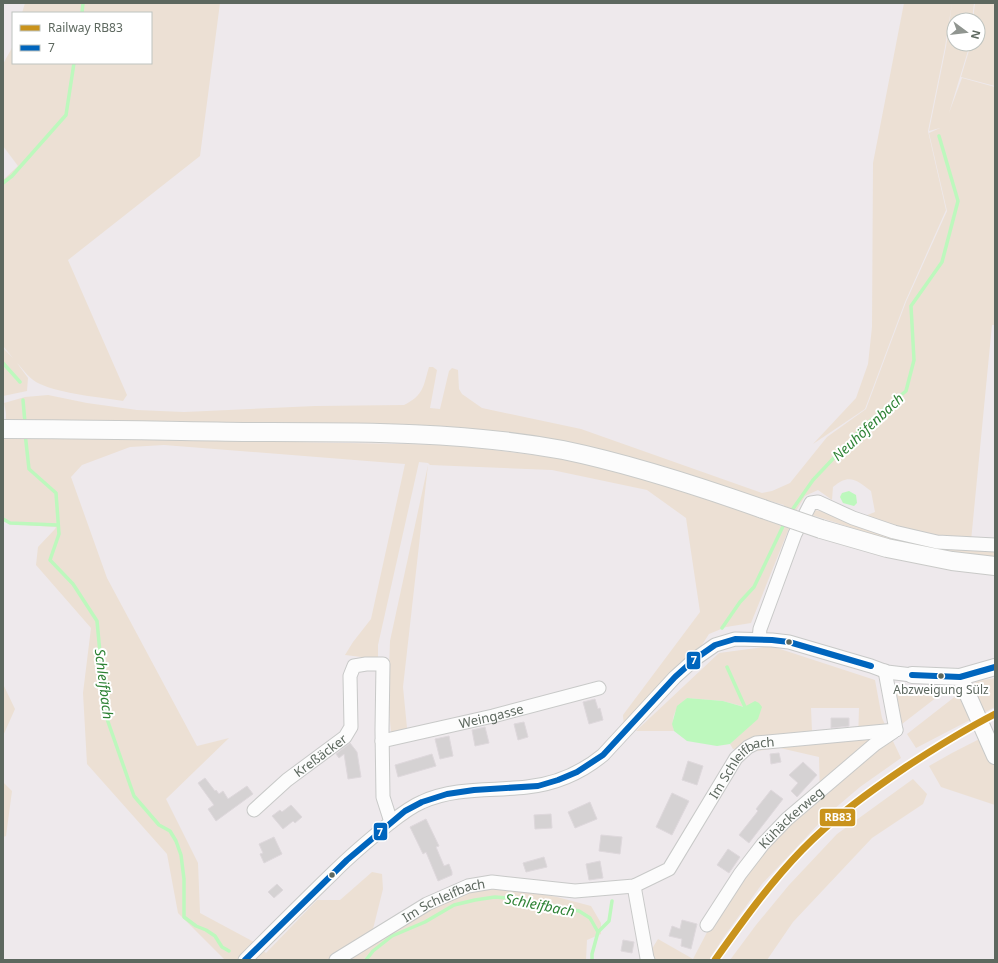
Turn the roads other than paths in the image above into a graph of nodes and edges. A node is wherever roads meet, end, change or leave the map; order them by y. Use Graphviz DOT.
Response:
graph roads {
  1 [pos="3,429"];
  2 [pos="995,545"];
  3 [pos="995,566"];
  4 [pos="759,639"];
  5 [pos="995,667"];
  6 [pos="885,672"];
  7 [pos="912,675"];
  8 [pos="960,677"];
  9 [pos="599,688"];
  10 [pos="896,730"];
  11 [pos="382,741"];
  12 [pos="995,756"];
  13 [pos="254,810"];
  14 [pos="391,822"];
  15 [pos="634,886"];
  16 [pos="707,925"];
  17 [pos="245,960"];
  18 [pos="336,960"];
  19 [pos="648,960"];
  1 -- 3 [label="main road, bridge"];
  2 -- 4 [label="street"];
  4 -- 6 [label="street"];
  4 -- 14 [label="street"];
  5 -- 8 [label="street"];
  6 -- 7 [label="street"];
  6 -- 10 [label="street"];
  7 -- 8 [label="street"];
  8 -- 12 [label="street"];
  9 -- 11 [label="street, Weingasse"];
  10 -- 15 [label="street, Im Schleifbach"];
  10 -- 16 [label="street, Kühäckerweg"];
  11 -- 13 [label="street, Kreßäcker"];
  11 -- 14 [label="street"];
  14 -- 17 [label="street"];
  15 -- 18 [label="street, Im Schleifbach"];
  15 -- 19 [label="street"];
}
